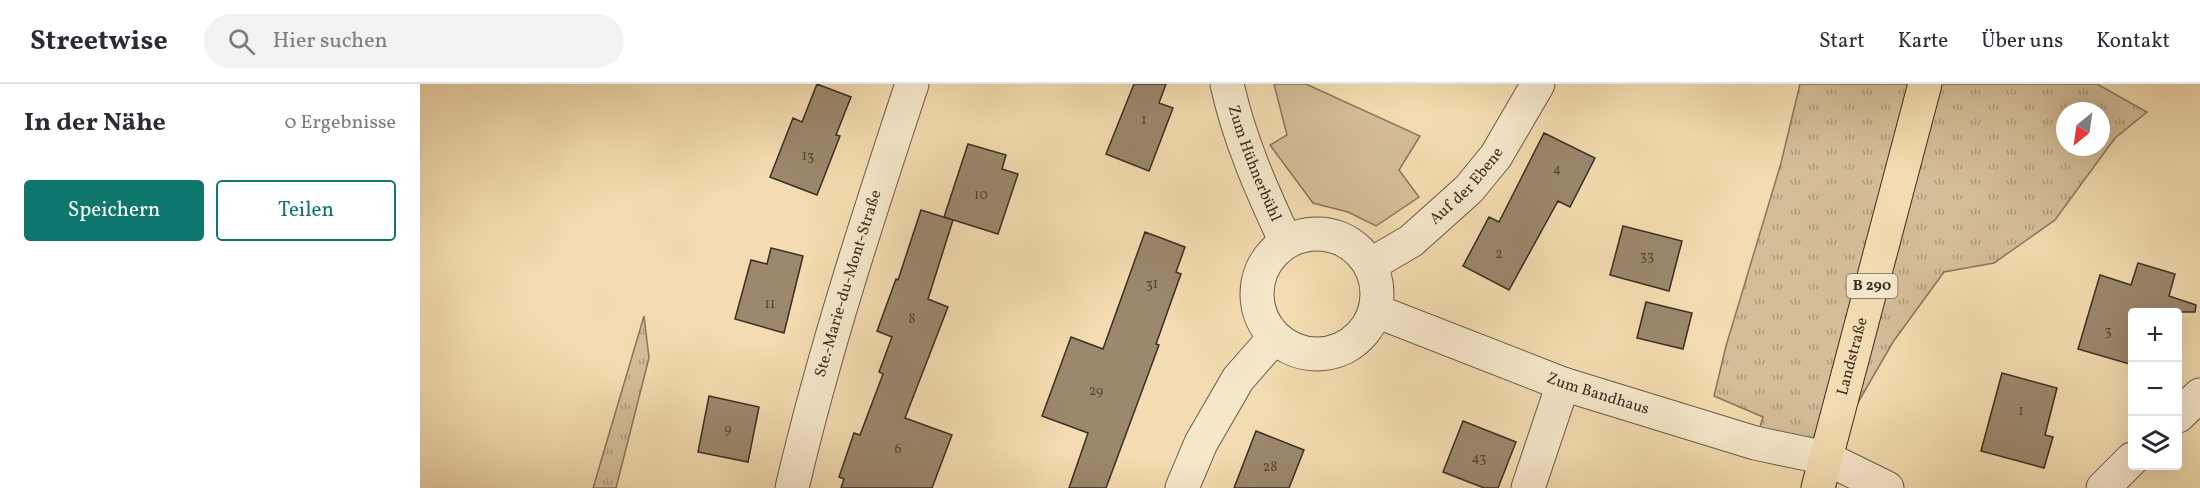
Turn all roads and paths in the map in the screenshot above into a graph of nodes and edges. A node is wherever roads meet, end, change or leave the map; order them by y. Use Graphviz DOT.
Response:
graph roads {
  1 [pos="912,84"];
  2 [pos="1227,84"];
  3 [pos="1539,84"];
  4 [pos="1925,84"];
  5 [pos="1286,242"];
  6 [pos="1370,265"];
  7 [pos="1376,311"];
  8 [pos="1274,338"];
  9 [pos="1563,384"];
  10 [pos="2200,395"];
  11 [pos="2182,412"];
  12 [pos="2128,464"];
  13 [pos="1822,473"];
  14 [pos="792,488"];
  15 [pos="1182,488"];
  16 [pos="1528,488"];
  17 [pos="1887,488"];
  18 [pos="2103,488"];
  1 -- 14 [label="street, Ste.-Marie-du-Mont-Straße"];
  2 -- 5 [label="street, Zum Hühnerbühl"];
  3 -- 6 [label="street, Auf der Ebene"];
  4 -- 13 [label="main road, Landstraße / B 290"];
  5 -- 6 [label="street"];
  5 -- 8 [label="street"];
  6 -- 7 [label="street"];
  7 -- 8 [label="street"];
  7 -- 9 [label="street, Zum Bandhaus"];
  8 -- 15 [label="street"];
  9 -- 13 [label="street, Zum Bandhaus"];
  9 -- 16 [label="street"];
  10 -- 11 [label="street"];
  12 -- 18 [label="street"];
  13 -- 17 [label="street, Zum Bandhaus"];
}
